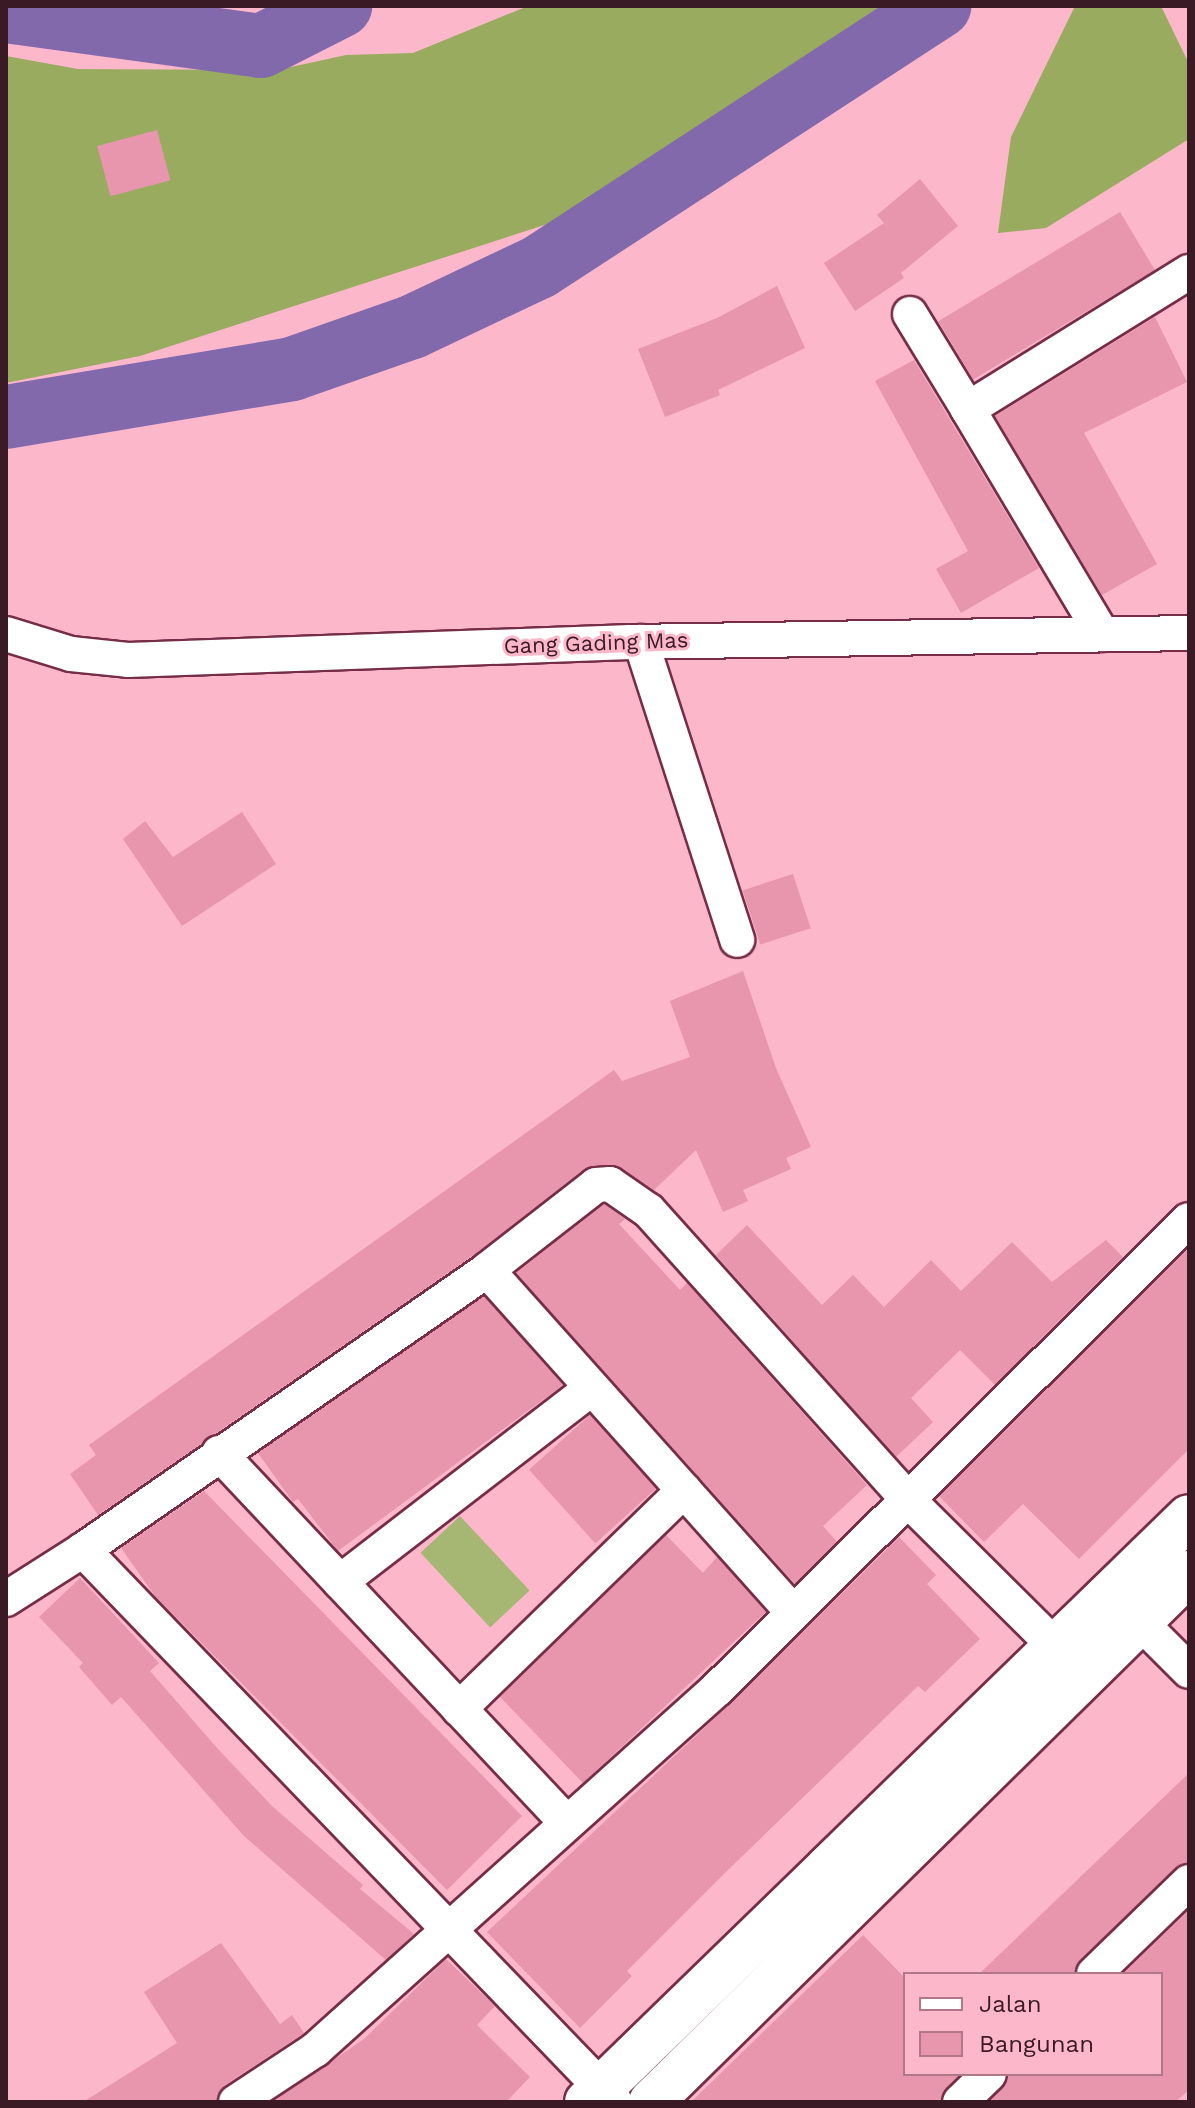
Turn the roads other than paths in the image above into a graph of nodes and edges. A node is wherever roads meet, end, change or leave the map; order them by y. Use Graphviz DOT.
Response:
graph roads {
  1 [pos="1189,272"];
  2 [pos="910,314"];
  3 [pos="968,409"];
  4 [pos="1189,633"];
  5 [pos="6,634"];
  6 [pos="1102,634"];
  7 [pos="641,642"];
  8 [pos="737,940"];
  9 [pos="1189,1220"];
  10 [pos="487,1270"];
  11 [pos="592,1388"];
  12 [pos="219,1453"];
  13 [pos="684,1490"];
  14 [pos="907,1499"];
  15 [pos="1189,1517"];
  16 [pos="83,1550"];
  17 [pos="1189,1573"];
  18 [pos="340,1582"];
  19 [pos="6,1599"];
  20 [pos="1125,1607"];
  21 [pos="793,1612"];
  22 [pos="1053,1644"];
  23 [pos="1189,1671"];
  24 [pos="459,1709"];
  25 [pos="567,1823"];
  26 [pos="1189,1882"];
  27 [pos="447,1931"];
  28 [pos="1096,1972"];
  29 [pos="987,2076"];
  30 [pos="601,2098"];
  31 [pos="236,2102"];
  32 [pos="651,2102"];
  33 [pos="960,2102"];
  1 -- 3 [label="street"];
  2 -- 3 [label="street"];
  3 -- 6 [label="street"];
  4 -- 6 [label="street, Gang Gading Mas"];
  5 -- 7 [label="street, Gang Gading Mas"];
  6 -- 7 [label="street, Gang Gading Mas"];
  7 -- 8 [label="street"];
  9 -- 14 [label="street"];
  10 -- 11 [label="street"];
  10 -- 12 [label="street"];
  10 -- 14 [label="street"];
  11 -- 13 [label="street"];
  11 -- 18 [label="street"];
  12 -- 16 [label="street"];
  12 -- 18 [label="street"];
  13 -- 21 [label="street"];
  13 -- 24 [label="street"];
  14 -- 21 [label="street"];
  14 -- 22 [label="street"];
  15 -- 20 [label="street"];
  16 -- 19 [label="street"];
  16 -- 27 [label="street"];
  17 -- 20 [label="street"];
  18 -- 24 [label="street"];
  20 -- 22 [label="street"];
  20 -- 23 [label="street"];
  20 -- 32 [label="street"];
  21 -- 25 [label="street"];
  22 -- 30 [label="street"];
  24 -- 25 [label="street"];
  25 -- 27 [label="street"];
  26 -- 28 [label="street"];
  27 -- 30 [label="street"];
  27 -- 31 [label="street"];
  29 -- 33 [label="street"];
}
